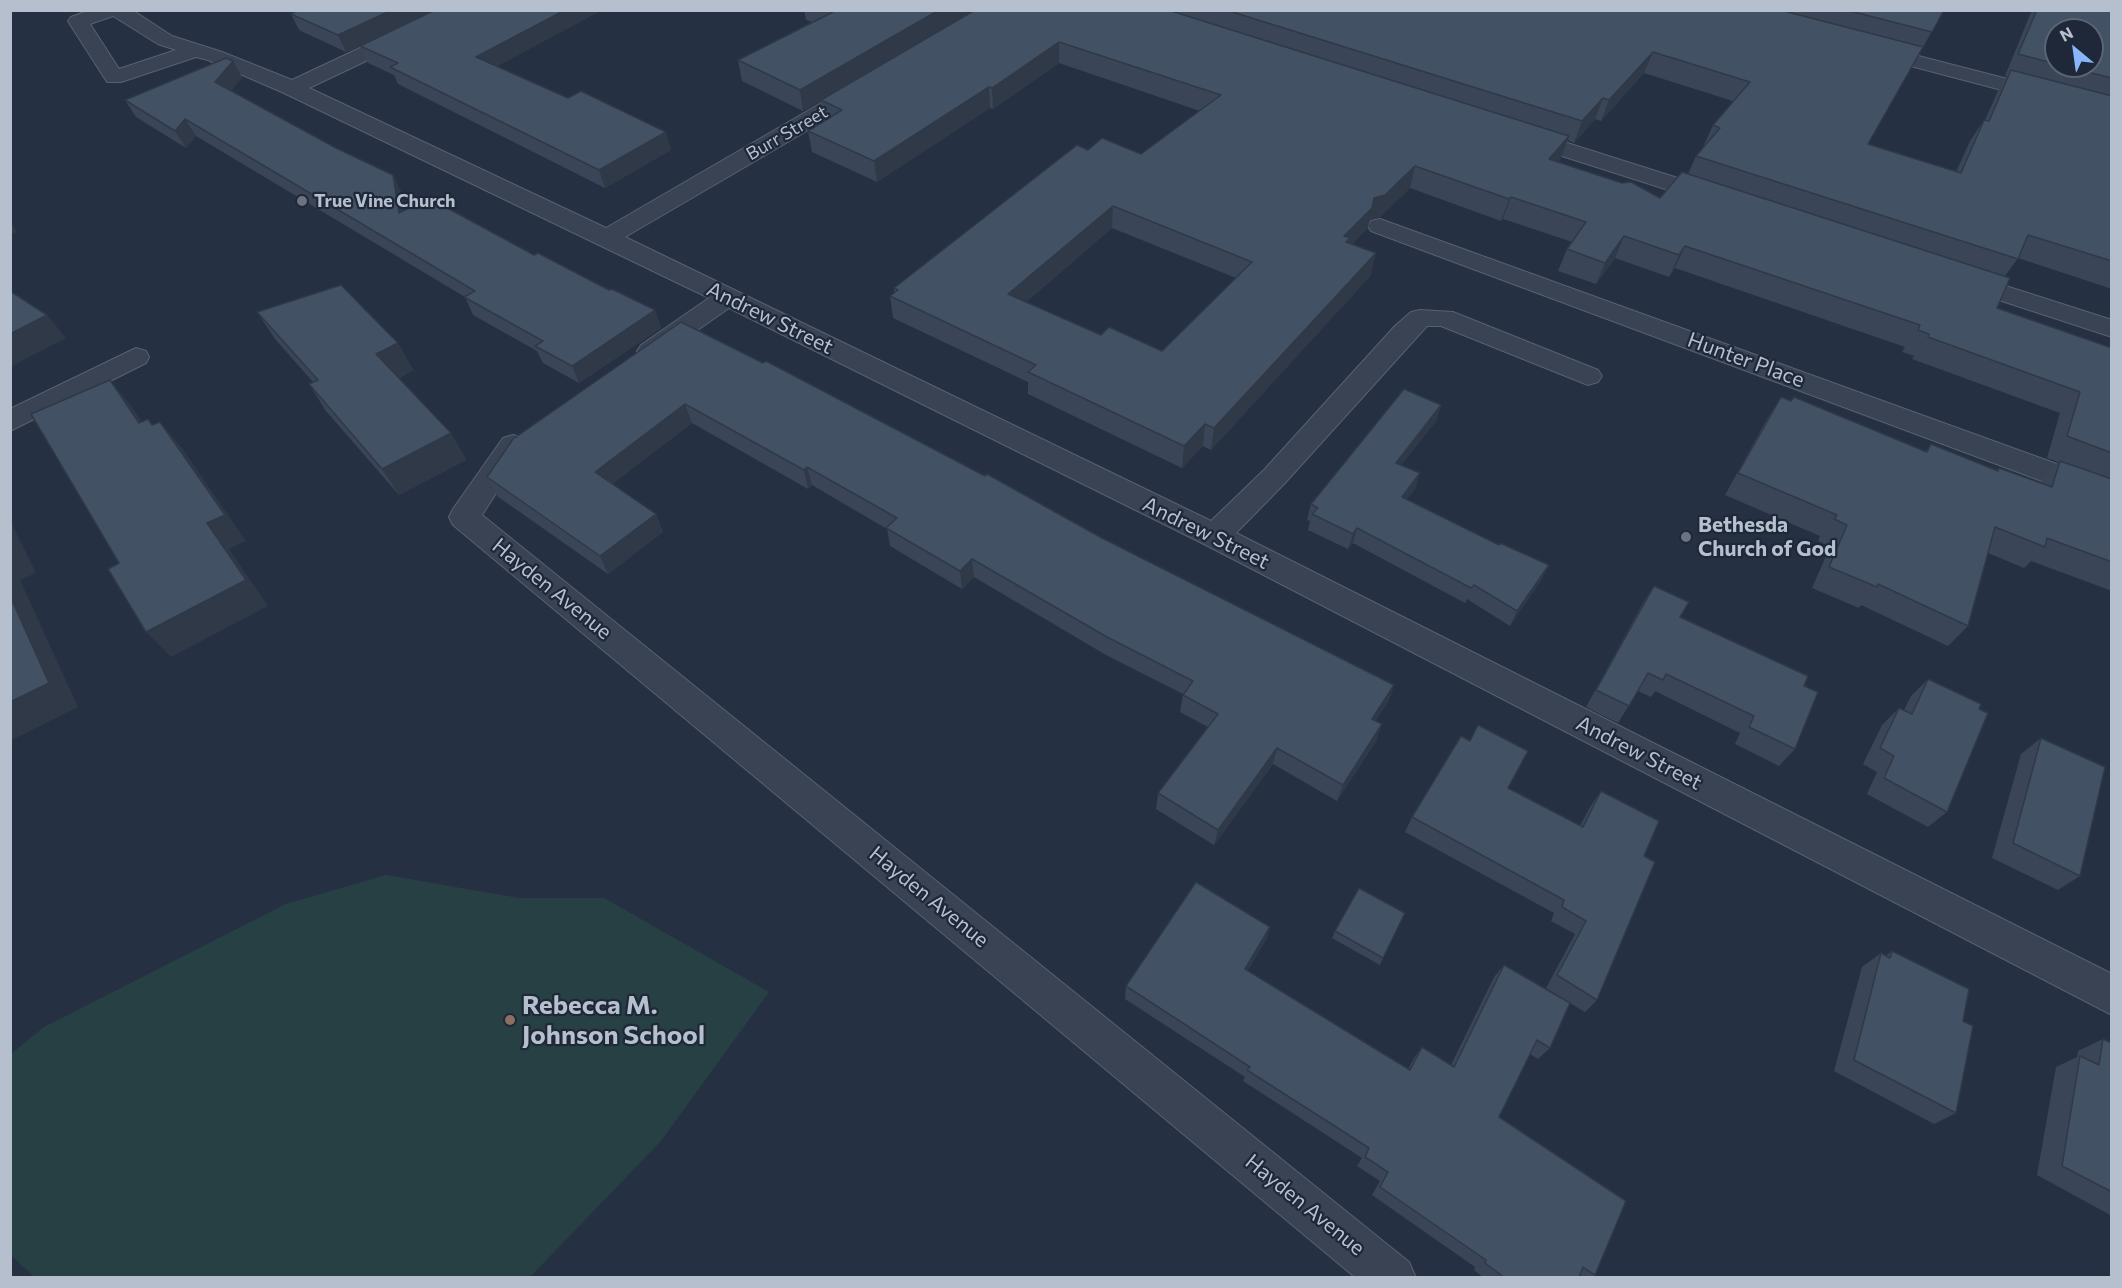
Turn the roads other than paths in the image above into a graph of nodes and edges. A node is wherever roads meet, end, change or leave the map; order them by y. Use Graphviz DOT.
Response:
graph roads {
  1 [pos="111,10"];
  2 [pos="118,10"];
  3 [pos="458,10"];
  4 [pos="1857,46"];
  5 [pos="196,50"];
  6 [pos="884,76"];
  7 [pos="282,84"];
  8 [pos="2112,113"];
  9 [pos="1499,129"];
  10 [pos="1736,205"];
  11 [pos="1380,226"];
  12 [pos="607,238"];
  13 [pos="1937,271"];
  14 [pos="728,297"];
  15 [pos="2112,329"];
  16 [pos="136,357"];
  17 [pos="631,364"];
  18 [pos="1588,376"];
  19 [pos="10,420"];
  20 [pos="533,431"];
  21 [pos="2112,496"];
  22 [pos="1215,536"];
  23 [pos="2112,995"];
  24 [pos="1393,1278"];
  1 -- 5 [label="street"];
  2 -- 5 [label="street, Andrew Street"];
  3 -- 7 [label="street"];
  4 -- 8 [label="street"];
  5 -- 7 [label="street, Andrew Street"];
  6 -- 12 [label="street, Burr Street"];
  7 -- 12 [label="street, Andrew Street"];
  9 -- 10 [label="street"];
  11 -- 21 [label="street, Hunter Place"];
  12 -- 14 [label="street, Andrew Street"];
  13 -- 15 [label="street"];
  14 -- 17 [label="street"];
  14 -- 22 [label="street, Andrew Street"];
  16 -- 19 [label="street"];
  18 -- 22 [label="street"];
  20 -- 24 [label="street, Hayden Avenue"];
  22 -- 23 [label="street, Andrew Street"];
}
